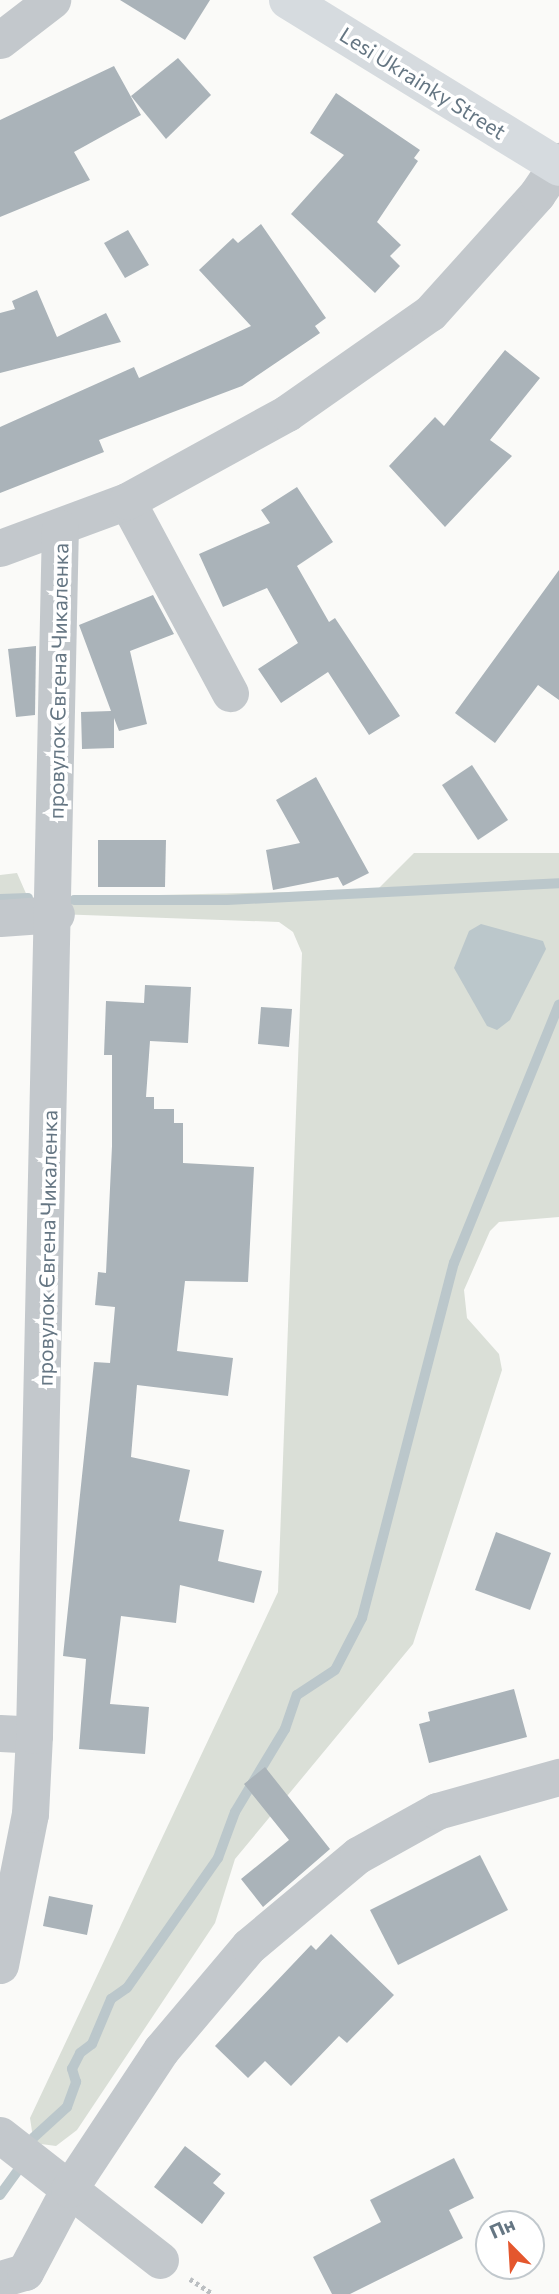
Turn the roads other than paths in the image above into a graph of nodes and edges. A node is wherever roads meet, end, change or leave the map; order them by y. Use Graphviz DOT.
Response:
graph roads {
  1 [pos="52,0"];
  2 [pos="288,0"];
  3 [pos="0,40"];
  4 [pos="558,164"];
  5 [pos="127,501"];
  6 [pos="60,528"];
  7 [pos="0,548"];
  8 [pos="230,693"];
  9 [pos="55,914"];
  10 [pos="0,918"];
  11 [pos="17,1734"];
  12 [pos="559,1777"];
  13 [pos="0,1965"];
  14 [pos="0,2136"];
  15 [pos="69,2189"];
  16 [pos="160,2260"];
  17 [pos="0,2279"];
  1 -- 3 [label="street"];
  2 -- 4 [label="main road, Lesi Ukrainky Street"];
  4 -- 5 [label="street"];
  5 -- 6 [label="street"];
  5 -- 8 [label="street"];
  6 -- 7 [label="street"];
  6 -- 9 [label="street, провулок Євгена Чикаленка"];
  9 -- 10 [label="street"];
  9 -- 11 [label="street, провулок Євгена Чикаленка"];
  11 -- 13 [label="street, провулок Євгена Чикаленка"];
  12 -- 15 [label="street"];
  14 -- 15 [label="street"];
  15 -- 16 [label="street"];
  15 -- 17 [label="street"];
}
